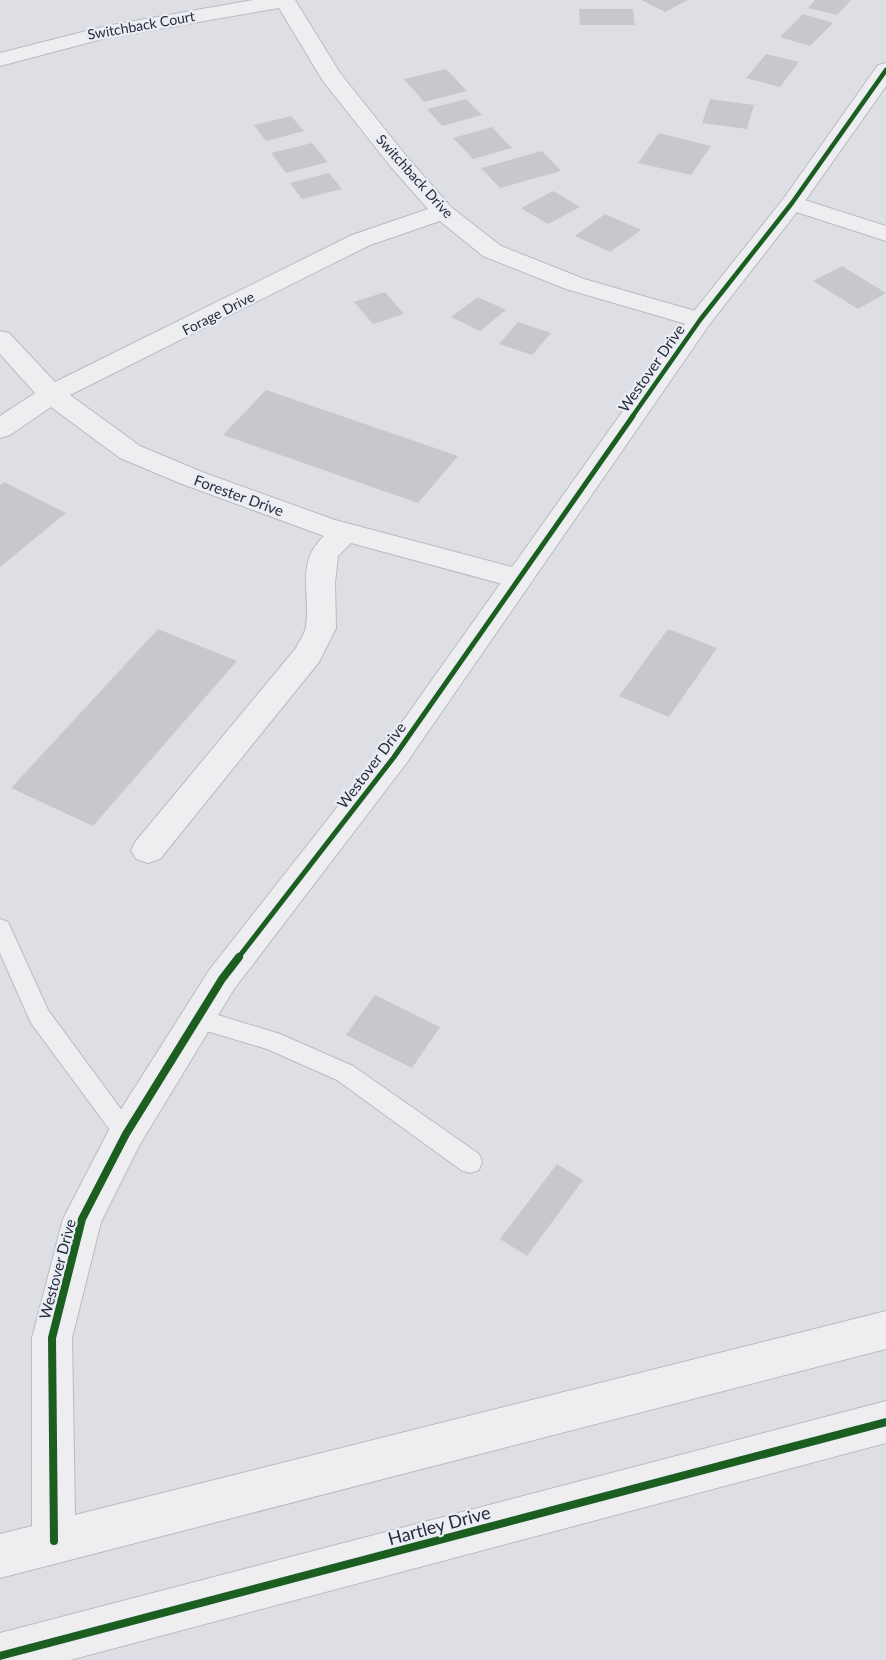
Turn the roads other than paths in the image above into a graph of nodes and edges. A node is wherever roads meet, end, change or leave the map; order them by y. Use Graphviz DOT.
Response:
graph roads {
  1 [pos="285,1"];
  2 [pos="0,60"];
  3 [pos="886,70"];
  4 [pos="792,203"];
  5 [pos="443,212"];
  6 [pos="886,234"];
  7 [pos="700,320"];
  8 [pos="0,339"];
  9 [pos="51,394"];
  10 [pos="0,429"];
  11 [pos="346,532"];
  12 [pos="517,578"];
  13 [pos="148,850"];
  14 [pos="0,928"];
  15 [pos="198,1019"];
  16 [pos="126,1134"];
  17 [pos="470,1162"];
  18 [pos="886,1330"];
  19 [pos="886,1422"];
  20 [pos="54,1541"];
  21 [pos="0,1556"];
  22 [pos="0,1656"];
  1 -- 2 [label="street, Switchback Court"];
  1 -- 5 [label="street, Switchback Drive"];
  3 -- 4 [label="street, Westover Drive"];
  4 -- 6 [label="street"];
  4 -- 7 [label="street, Westover Drive"];
  5 -- 7 [label="street, Switchback Drive"];
  5 -- 9 [label="street, Forage Drive"];
  7 -- 12 [label="street, Westover Drive"];
  8 -- 9 [label="street, Forester Drive"];
  9 -- 10 [label="street, Forage Drive"];
  9 -- 11 [label="street, Forester Drive"];
  11 -- 12 [label="street, Forester Drive"];
  11 -- 13 [label="street"];
  12 -- 15 [label="street, Westover Drive"];
  14 -- 16 [label="lane"];
  15 -- 16 [label="street, Westover Drive"];
  15 -- 17 [label="lane"];
  16 -- 20 [label="street, Westover Drive"];
  18 -- 20 [label="street"];
  19 -- 22 [label="street, Hartley Drive"];
  20 -- 21 [label="street"];
}
